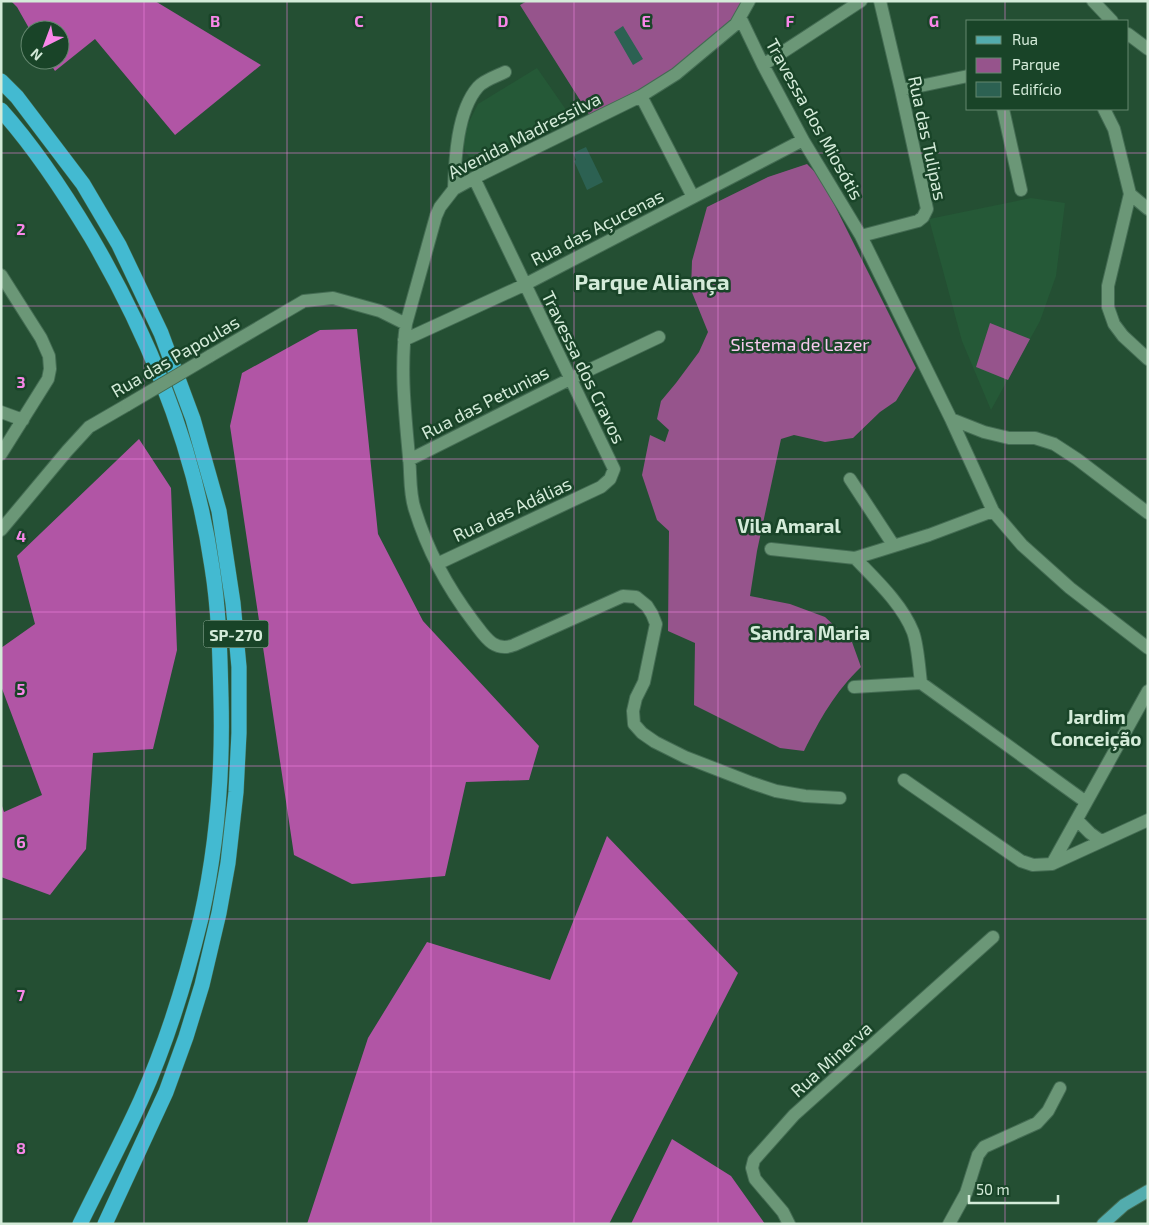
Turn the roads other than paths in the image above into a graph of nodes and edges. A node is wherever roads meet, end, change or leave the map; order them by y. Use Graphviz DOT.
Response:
graph roads {
  1 [pos="749,1"];
  2 [pos="861,1"];
  3 [pos="880,1"];
  4 [pos="1092,1"];
  5 [pos="740,17"];
  6 [pos="1111,20"];
  7 [pos="1129,35"];
  8 [pos="1148,49"];
  9 [pos="763,65"];
  10 [pos="505,72"];
  11 [pos="966,76"];
  12 [pos="1,81"];
  13 [pos="901,90"];
  14 [pos="641,96"];
  15 [pos="1,110"];
  16 [pos="1003,110"];
  17 [pos="1104,110"];
  18 [pos="803,140"];
  19 [pos="474,178"];
  20 [pos="454,189"];
  21 [pos="1021,190"];
  22 [pos="1130,194"];
  23 [pos="693,197"];
  24 [pos="1148,210"];
  25 [pos="861,236"];
  26 [pos="1,275"];
  27 [pos="524,285"];
  28 [pos="406,324"];
  29 [pos="659,337"];
  30 [pos="404,340"];
  31 [pos="1148,359"];
  32 [pos="570,378"];
  33 [pos="1,412"];
  34 [pos="951,419"];
  35 [pos="23,420"];
  36 [pos="1,454"];
  37 [pos="409,460"];
  38 [pos="850,479"];
  39 [pos="601,486"];
  40 [pos="993,511"];
  41 [pos="1148,513"];
  42 [pos="1,530"];
  43 [pos="894,546"];
  44 [pos="772,548"];
  45 [pos="855,558"];
  46 [pos="437,564"];
  47 [pos="1148,648"];
  48 [pos="920,683"];
  49 [pos="854,687"];
  50 [pos="1148,691"];
  51 [pos="904,780"];
  52 [pos="840,798"];
  53 [pos="1086,802"];
  54 [pos="1076,820"];
  55 [pos="1148,820"];
  56 [pos="1101,841"];
  57 [pos="1052,864"];
  58 [pos="993,937"];
  59 [pos="1060,1088"];
  60 [pos="1148,1191"];
  61 [pos="80,1224"];
  62 [pos="105,1224"];
  63 [pos="789,1224"];
  64 [pos="949,1224"];
  65 [pos="1103,1224"];
  1 -- 5 [label="street, Avenida Madressilva"];
  2 -- 9 [label="street"];
  3 -- 13 [label="street, Rua das Tulipas"];
  4 -- 6 [label="street"];
  5 -- 9 [label="street, Travessa dos Miosótis"];
  5 -- 14 [label="street, Avenida Madressilva"];
  7 -- 8 [label="street"];
  9 -- 18 [label="street, Travessa dos Miosótis"];
  10 -- 20 [label="street"];
  11 -- 13 [label="street"];
  12 -- 62 [label="highway, SP-270"];
  13 -- 25 [label="street, Rua das Tulipas"];
  14 -- 19 [label="street, Avenida Madressilva"];
  14 -- 23 [label="street"];
  15 -- 61 [label="highway, SP-270"];
  16 -- 21 [label="street"];
  17 -- 22 [label="street"];
  18 -- 23 [label="street, Rua das Açucenas"];
  18 -- 25 [label="street, Travessa dos Miosótis"];
  19 -- 20 [label="street, Avenida Madressilva"];
  19 -- 27 [label="street, Travessa dos Cravos"];
  20 -- 28 [label="street, Avenida Madressilva"];
  22 -- 24 [label="street"];
  22 -- 31 [label="street"];
  23 -- 27 [label="street, Rua das Açucenas"];
  25 -- 34 [label="street, Travessa dos Miosótis"];
  26 -- 35 [label="street"];
  27 -- 30 [label="street, Rua das Açucenas"];
  27 -- 32 [label="street, Travessa dos Cravos"];
  28 -- 30 [label="street, Avenida Madressilva"];
  28 -- 42 [label="street, Rua das Papoulas, bridge"];
  29 -- 32 [label="street, Rua das Petunias"];
  30 -- 37 [label="street, Avenida Madressilva"];
  32 -- 37 [label="street, Rua das Petunias"];
  32 -- 39 [label="street, Travessa dos Cravos"];
  33 -- 35 [label="street"];
  34 -- 40 [label="street, Travessa dos Miosótis"];
  34 -- 41 [label="street"];
  35 -- 36 [label="street"];
  37 -- 46 [label="street, Avenida Madressilva"];
  38 -- 43 [label="street"];
  39 -- 46 [label="street, Rua das Adálias"];
  40 -- 43 [label="street"];
  40 -- 47 [label="street, Travessa dos Miosótis"];
  43 -- 45 [label="street"];
  44 -- 45 [label="street"];
  45 -- 48 [label="street"];
  46 -- 52 [label="street, Avenida Madressilva"];
  48 -- 49 [label="street"];
  48 -- 53 [label="street"];
  50 -- 53 [label="street"];
  51 -- 57 [label="street"];
  53 -- 54 [label="street"];
  54 -- 56 [label="street"];
  54 -- 57 [label="street"];
  55 -- 56 [label="street"];
  56 -- 57 [label="street"];
  58 -- 63 [label="street, Rua Minerva"];
  59 -- 64 [label="street"];
  60 -- 65 [label="main road"];
}
